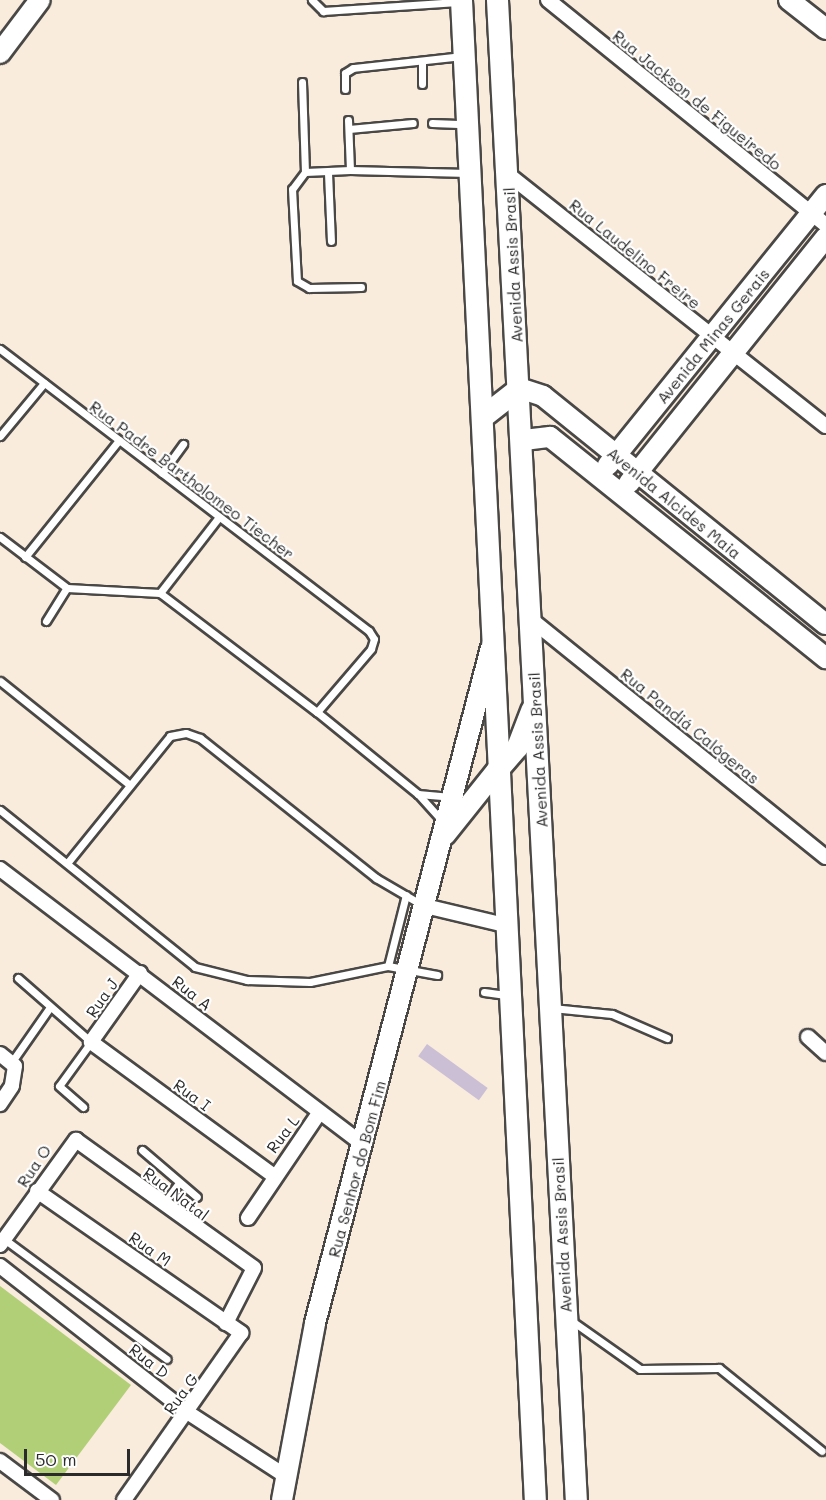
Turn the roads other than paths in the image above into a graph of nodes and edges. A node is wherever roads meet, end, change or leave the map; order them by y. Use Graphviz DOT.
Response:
graph roads {
  1 [pos="40,0"];
  2 [pos="312,0"];
  3 [pos="497,0"];
  4 [pos="548,0"];
  5 [pos="789,0"];
  6 [pos="461,1"];
  7 [pos="826,29"];
  8 [pos="0,53"];
  9 [pos="464,56"];
  10 [pos="422,62"];
  11 [pos="302,82"];
  12 [pos="422,84"];
  13 [pos="345,89"];
  14 [pos="348,120"];
  15 [pos="413,123"];
  16 [pos="432,123"];
  17 [pos="467,124"];
  18 [pos="349,129"];
  19 [pos="350,170"];
  20 [pos="305,172"];
  21 [pos="328,172"];
  22 [pos="470,173"];
  23 [pos="509,175"];
  24 [pos="826,195"];
  25 [pos="819,220"];
  26 [pos="826,237"];
  27 [pos="331,240"];
  28 [pos="361,287"];
  29 [pos="712,337"];
  30 [pos="0,349"];
  31 [pos="734,353"];
  32 [pos="44,383"];
  33 [pos="519,388"];
  34 [pos="482,417"];
  35 [pos="826,426"];
  36 [pos="0,436"];
  37 [pos="119,440"];
  38 [pos="524,440"];
  39 [pos="183,444"];
  40 [pos="616,456"];
  41 [pos="162,473"];
  42 [pos="637,473"];
  43 [pos="599,477"];
  44 [pos="619,494"];
  45 [pos="219,517"];
  46 [pos="0,537"];
  47 [pos="25,557"];
  48 [pos="67,588"];
  49 [pos="160,593"];
  50 [pos="46,621"];
  51 [pos="533,621"];
  52 [pos="826,624"];
  53 [pos="492,642"];
  54 [pos="826,658"];
  55 [pos="0,681"];
  56 [pos="534,699"];
  57 [pos="317,712"];
  58 [pos="496,771"];
  59 [pos="129,785"];
  60 [pos="418,794"];
  61 [pos="450,797"];
  62 [pos="0,810"];
  63 [pos="443,831"];
  64 [pos="826,857"];
  65 [pos="68,862"];
  66 [pos="0,869"];
  67 [pos="406,895"];
  68 [pos="425,906"];
  69 [pos="505,925"];
  70 [pos="388,966"];
  71 [pos="411,967"];
  72 [pos="140,973"];
  73 [pos="437,975"];
  74 [pos="18,978"];
  75 [pos="484,992"];
  76 [pos="508,995"];
  77 [pos="50,1007"];
  78 [pos="550,1008"];
  79 [pos="808,1037"];
  80 [pos="667,1038"];
  81 [pos="91,1042"];
  82 [pos="826,1053"];
  83 [pos="9,1061"];
  84 [pos="0,1104"];
  85 [pos="83,1107"];
  86 [pos="319,1113"];
  87 [pos="78,1141"];
  88 [pos="363,1145"];
  89 [pos="142,1150"];
  90 [pos="273,1175"];
  91 [pos="180,1183"];
  92 [pos="38,1191"];
  93 [pos="197,1197"];
  94 [pos="162,1205"];
  95 [pos="248,1218"];
  96 [pos="2,1242"];
  97 [pos="0,1266"];
  98 [pos="566,1317"];
  99 [pos="226,1323"];
  100 [pos="242,1336"];
  101 [pos="167,1359"];
  102 [pos="188,1412"];
  103 [pos="822,1451"];
  104 [pos="0,1461"];
  105 [pos="284,1475"];
  106 [pos="129,1498"];
  107 [pos="52,1500"];
  108 [pos="282,1500"];
  109 [pos="535,1500"];
  110 [pos="576,1500"];
  1 -- 8 [label="street"];
  2 -- 6 [label="lane"];
  3 -- 23 [label="main road, Avenida Assis Brasil"];
  4 -- 25 [label="street, Rua Jackson de Figueiredo"];
  5 -- 7 [label="street"];
  6 -- 9 [label="main road"];
  9 -- 10 [label="lane"];
  9 -- 17 [label="main road"];
  10 -- 12 [label="lane"];
  10 -- 13 [label="lane"];
  11 -- 20 [label="lane"];
  14 -- 18 [label="lane"];
  15 -- 18 [label="lane"];
  16 -- 17 [label="lane"];
  17 -- 22 [label="main road"];
  18 -- 19 [label="lane"];
  19 -- 21 [label="lane"];
  19 -- 22 [label="lane"];
  20 -- 21 [label="lane"];
  20 -- 28 [label="lane"];
  21 -- 27 [label="lane"];
  22 -- 34 [label="main road"];
  23 -- 29 [label="street, Rua Laudelino Freire"];
  23 -- 33 [label="main road, Avenida Assis Brasil"];
  24 -- 25 [label="street, Avenida Minas Gerais"];
  25 -- 29 [label="street, Avenida Minas Gerais"];
  26 -- 31 [label="street, Avenida Minas Gerais"];
  29 -- 31 [label="street, Rua Laudelino Freire"];
  29 -- 40 [label="street, Avenida Minas Gerais"];
  30 -- 32 [label="lane, Rua Padre Bartholomeo Tiecher"];
  31 -- 35 [label="street, Rua Laudelino Freire"];
  31 -- 42 [label="street, Avenida Minas Gerais"];
  32 -- 36 [label="lane"];
  32 -- 37 [label="lane, Rua Padre Bartholomeo Tiecher"];
  33 -- 34 [label="main road"];
  33 -- 38 [label="main road, Avenida Assis Brasil"];
  33 -- 40 [label="street, Avenida Alcides Maia"];
  34 -- 53 [label="main road"];
  37 -- 41 [label="lane, Rua Padre Bartholomeo Tiecher"];
  37 -- 47 [label="lane"];
  38 -- 43 [label="street, Avenida Alcides Maia"];
  38 -- 51 [label="main road, Avenida Assis Brasil"];
  39 -- 41 [label="lane"];
  40 -- 42 [label="street, Avenida Alcides Maia"];
  40 -- 43 [label="street, Avenida Minas Gerais"];
  41 -- 45 [label="lane, Rua Padre Bartholomeo Tiecher"];
  42 -- 44 [label="street, Avenida Minas Gerais"];
  42 -- 52 [label="street, Avenida Alcides Maia"];
  43 -- 44 [label="street, Avenida Alcides Maia"];
  44 -- 54 [label="street, Avenida Alcides Maia"];
  45 -- 49 [label="lane"];
  45 -- 57 [label="lane, Rua Padre Bartholomeo Tiecher"];
  46 -- 47 [label="lane"];
  47 -- 48 [label="lane"];
  48 -- 49 [label="lane"];
  48 -- 50 [label="lane"];
  49 -- 57 [label="lane"];
  51 -- 56 [label="main road, Avenida Assis Brasil"];
  51 -- 64 [label="street, Rua Pandiá Calógeras"];
  53 -- 58 [label="main road"];
  53 -- 61 [label="street, Rua Senhor do Bom Fim"];
  55 -- 59 [label="lane"];
  56 -- 58 [label="main road"];
  56 -- 78 [label="main road, Avenida Assis Brasil"];
  57 -- 60 [label="lane"];
  58 -- 63 [label="street, Rua Senhor do Bom Fim"];
  58 -- 69 [label="main road"];
  59 -- 65 [label="lane"];
  59 -- 67 [label="lane"];
  60 -- 61 [label="lane"];
  60 -- 63 [label="lane"];
  61 -- 63 [label="street, Rua Senhor do Bom Fim"];
  62 -- 65 [label="lane"];
  63 -- 68 [label="street, Rua Senhor do Bom Fim"];
  65 -- 70 [label="lane"];
  66 -- 72 [label="street, Rua A"];
  67 -- 68 [label="lane"];
  67 -- 70 [label="lane"];
  68 -- 69 [label="street"];
  68 -- 71 [label="street, Rua Senhor do Bom Fim"];
  69 -- 76 [label="main road"];
  70 -- 71 [label="lane"];
  71 -- 73 [label="lane"];
  71 -- 88 [label="street, Rua Senhor do Bom Fim"];
  72 -- 81 [label="street, Rua J"];
  72 -- 86 [label="street, Rua A"];
  74 -- 77 [label="lane"];
  75 -- 76 [label="lane"];
  76 -- 109 [label="main road"];
  77 -- 81 [label="lane"];
  77 -- 83 [label="lane"];
  78 -- 80 [label="lane"];
  78 -- 98 [label="main road, Avenida Assis Brasil"];
  79 -- 82 [label="street"];
  81 -- 85 [label="lane"];
  81 -- 90 [label="street, Rua I"];
  83 -- 84 [label="street"];
  86 -- 88 [label="street, Rua A"];
  86 -- 90 [label="street, Rua L"];
  87 -- 92 [label="street, Rua O"];
  87 -- 94 [label="street, Rua Natal"];
  88 -- 105 [label="street, Rua Senhor do Bom Fim"];
  89 -- 91 [label="lane"];
  90 -- 95 [label="street, Rua L"];
  91 -- 93 [label="lane"];
  91 -- 94 [label="lane"];
  92 -- 96 [label="street, Rua O"];
  92 -- 99 [label="street, Rua M"];
  94 -- 99 [label="street, Rua Natal"];
  96 -- 101 [label="lane"];
  97 -- 102 [label="street, Rua D"];
  98 -- 103 [label="lane"];
  98 -- 110 [label="main road, Avenida Assis Brasil"];
  99 -- 100 [label="street, Rua M"];
  100 -- 102 [label="street, Rua G"];
  102 -- 105 [label="street, Rua D"];
  102 -- 106 [label="street, Rua G"];
  104 -- 107 [label="street"];
  105 -- 108 [label="street, Rua Senhor do Bom Fim"];
}
